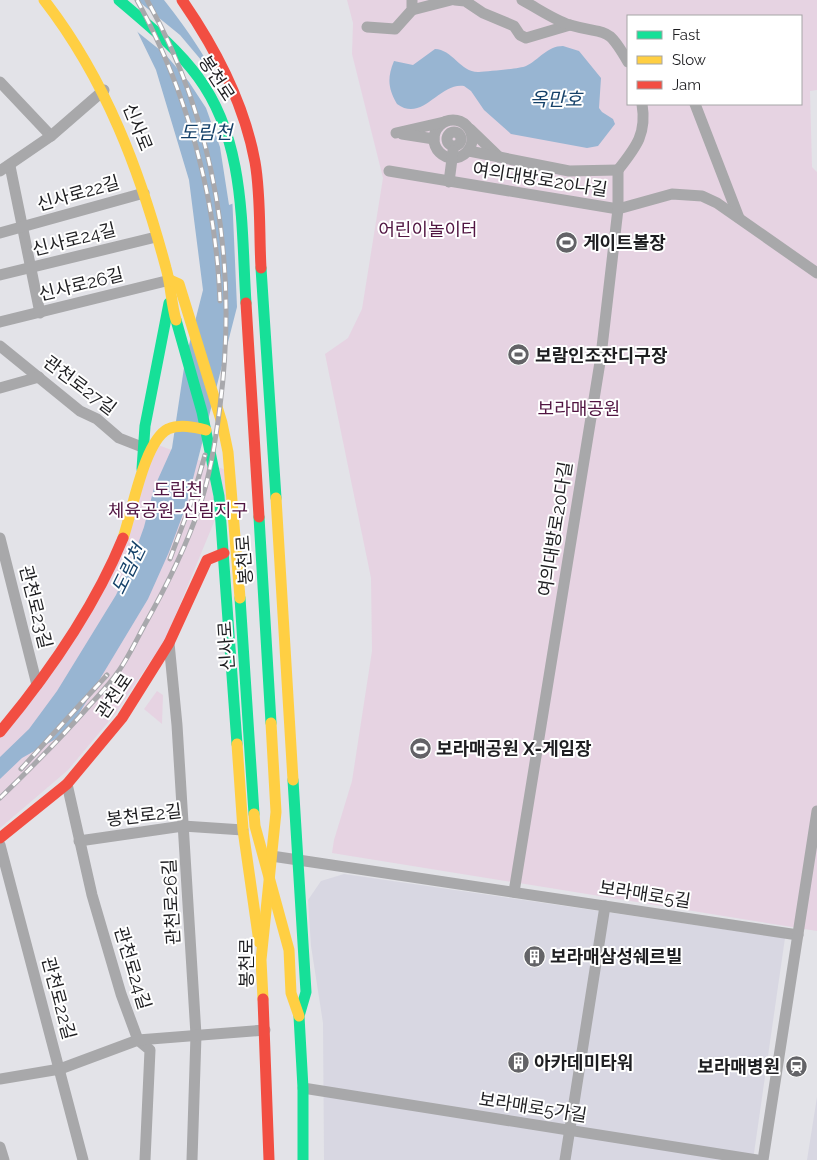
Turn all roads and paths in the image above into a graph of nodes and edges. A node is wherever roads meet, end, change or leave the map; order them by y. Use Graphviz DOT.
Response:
graph roads {
  1 [pos="44,0"];
  2 [pos="118,0"];
  3 [pos="182,0"];
  4 [pos="453,0"];
  5 [pos="522,0"];
  6 [pos="412,5"];
  7 [pos="570,24"];
  8 [pos="367,27"];
  9 [pos="627,60"];
  10 [pos="0,82"];
  11 [pos="104,90"];
  12 [pos="642,105"];
  13 [pos="694,105"];
  14 [pos="447,122"];
  15 [pos="469,128"];
  16 [pos="51,136"];
  17 [pos="434,138"];
  18 [pos="456,144"];
  19 [pos="501,158"];
  20 [pos="5,168"];
  21 [pos="618,170"];
  22 [pos="389,171"];
  23 [pos="449,182"];
  24 [pos="144,193"];
  25 [pos="618,209"];
  26 [pos="739,218"];
  27 [pos="22,228"];
  28 [pos="0,233"];
  29 [pos="156,237"];
  30 [pos="31,268"];
  31 [pos="817,273"];
  32 [pos="0,275"];
  33 [pos="175,282"];
  34 [pos="170,301"];
  35 [pos="40,313"];
  36 [pos="0,322"];
  37 [pos="0,346"];
  38 [pos="39,377"];
  39 [pos="0,388"];
  40 [pos="206,430"];
  41 [pos="142,447"];
  42 [pos="142,476"];
  43 [pos="0,538"];
  44 [pos="224,552"];
  45 [pos="169,643"];
  46 [pos="37,685"];
  47 [pos="0,732"];
  48 [pos="67,784"];
  49 [pos="817,810"];
  50 [pos="184,826"];
  51 [pos="243,830"];
  52 [pos="0,838"];
  53 [pos="79,841"];
  54 [pos="0,845"];
  55 [pos="267,855"];
  56 [pos="299,860"];
  57 [pos="268,873"];
  58 [pos="514,892"];
  59 [pos="605,906"];
  60 [pos="798,935"];
  61 [pos="261,960"];
  62 [pos="299,1016"];
  63 [pos="265,1030"];
  64 [pos="196,1035"];
  65 [pos="138,1040"];
  66 [pos="60,1069"];
  67 [pos="0,1079"];
  68 [pos="303,1088"];
  69 [pos="569,1130"];
  70 [pos="0,1146"];
  71 [pos="4,1160"];
  72 [pos="83,1160"];
  73 [pos="146,1160"];
  74 [pos="192,1160"];
  75 [pos="269,1160"];
  76 [pos="303,1160"];
  77 [pos="565,1160"];
  78 [pos="757,1160"];
  79 [pos="764,1160"];
  1 -- 11 [label="main road, 신사로"];
  2 -- 55 [label="main road, 봉천로"];
  3 -- 56 [label="main road, 봉천로"];
  4 -- 6 [label="street"];
  4 -- 7 [label="street"];
  5 -- 7 [label="street"];
  6 -- 8 [label="street"];
  7 -- 9 [label="street"];
  10 -- 16 [label="street"];
  11 -- 16 [label="street"];
  11 -- 24 [label="main road, 신사로"];
  12 -- 21 [label="street"];
  13 -- 26 [label="street"];
  14 -- 15 [label="street"];
  14 -- 17 [label="street"];
  14 -- 17 [label="street"];
  14 -- 18 [label="street"];
  15 -- 18 [label="street"];
  15 -- 19 [label="street"];
  16 -- 20 [label="street"];
  17 -- 18 [label="street"];
  18 -- 19 [label="street"];
  18 -- 23 [label="street"];
  19 -- 21 [label="street"];
  20 -- 27 [label="street, 신사로22길"];
  21 -- 25 [label="street, 여의대방로20다길"];
  22 -- 23 [label="street, 여의대방로20나길"];
  23 -- 25 [label="street, 여의대방로20나길"];
  24 -- 27 [label="street, 신사로22길"];
  24 -- 29 [label="main road, 신사로"];
  25 -- 26 [label="street, 여의대방로20나길"];
  25 -- 58 [label="street, 여의대방로20다길"];
  26 -- 31 [label="street, 여의대방로20나길"];
  27 -- 28 [label="street, 신사로22길"];
  27 -- 30 [label="street, 신사로22길"];
  29 -- 30 [label="street, 신사로24길"];
  29 -- 33 [label="main road, 신사로"];
  30 -- 32 [label="street, 신사로24길"];
  30 -- 35 [label="street, 신사로22길"];
  33 -- 34 [label="main road, 신사로"];
  33 -- 35 [label="street, 신사로26길"];
  33 -- 55 [label="main road, 신사로"];
  34 -- 40 [label="main road, 신사로"];
  34 -- 41 [label="main road"];
  35 -- 36 [label="street, 신사로26길"];
  37 -- 38 [label="street, 관천로27길"];
  38 -- 39 [label="street"];
  38 -- 41 [label="street, 관천로27길"];
  40 -- 42 [label="main road"];
  40 -- 44 [label="main road, 신사로"];
  41 -- 42 [label="main road"];
  42 -- 46 [label="main road"];
  43 -- 46 [label="street, 관천로23길"];
  44 -- 45 [label="main road, 관천로"];
  44 -- 51 [label="main road, 신사로"];
  45 -- 48 [label="main road, 관천로"];
  45 -- 50 [label="street, 관천로26길"];
  46 -- 47 [label="main road"];
  48 -- 52 [label="main road, 관천로"];
  48 -- 53 [label="street, 관천로24길"];
  49 -- 60 [label="street"];
  50 -- 51 [label="street, 봉천로2길"];
  50 -- 53 [label="street, 봉천로2길"];
  50 -- 64 [label="street, 관천로26길"];
  51 -- 61 [label="main road, 신사로"];
  53 -- 65 [label="street, 관천로24길"];
  54 -- 66 [label="street, 관천로22길"];
  55 -- 56 [label="street, 보라매로5길"];
  55 -- 57 [label="main road, 봉천로"];
  56 -- 58 [label="street, 보라매로5길"];
  56 -- 62 [label="main road, 봉천로"];
  57 -- 61 [label="main road, 봉천로"];
  57 -- 62 [label="main road"];
  58 -- 59 [label="street, 보라매로5길"];
  59 -- 60 [label="street, 보라매로5길"];
  59 -- 69 [label="street"];
  60 -- 79 [label="street"];
  61 -- 63 [label="main road, 봉천로"];
  62 -- 68 [label="main road, 봉천로"];
  63 -- 64 [label="street"];
  63 -- 75 [label="main road, 봉천로"];
  64 -- 65 [label="street"];
  64 -- 74 [label="street, 관천로26길"];
  65 -- 66 [label="street"];
  65 -- 73 [label="street, 관천로24길"];
  66 -- 67 [label="street"];
  66 -- 72 [label="street, 관천로22길"];
  68 -- 69 [label="street, 보라매로5가길"];
  68 -- 76 [label="main road, 봉천로"];
  69 -- 77 [label="street"];
  69 -- 78 [label="street, 보라매로5가길"];
  70 -- 71 [label="street"];
}
